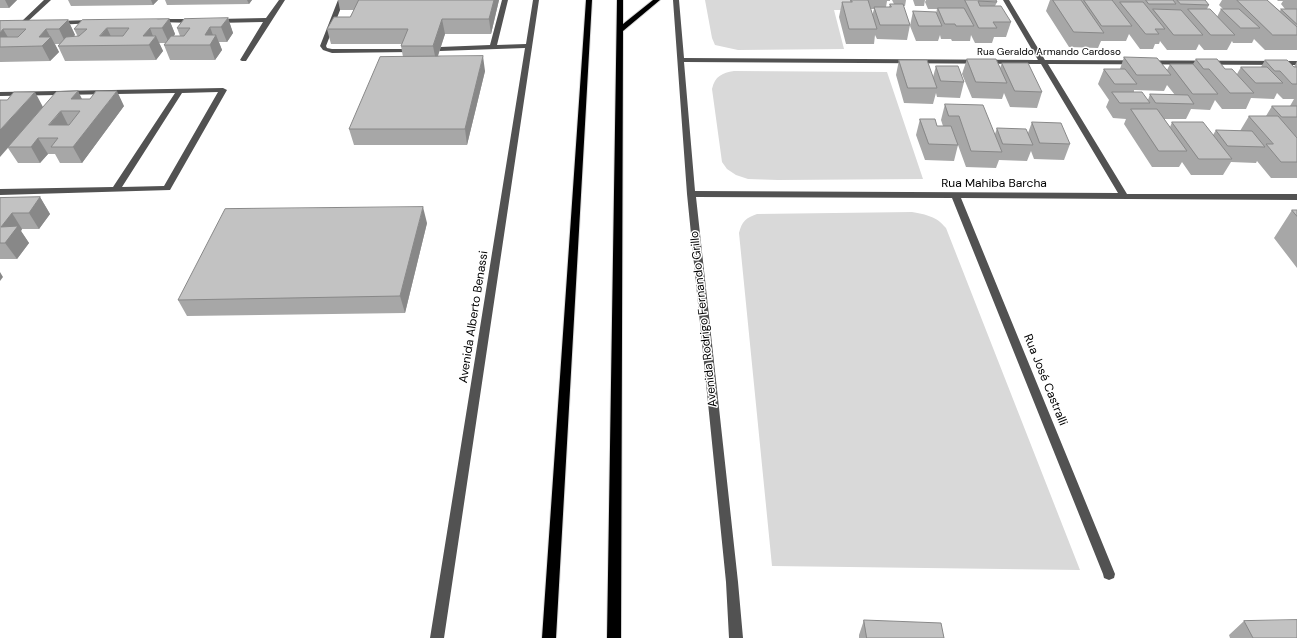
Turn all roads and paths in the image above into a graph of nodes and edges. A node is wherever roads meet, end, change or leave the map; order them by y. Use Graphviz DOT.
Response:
graph roads {
  1 [pos="48,0"];
  2 [pos="282,0"];
  3 [pos="341,0"];
  4 [pos="505,0"];
  5 [pos="536,0"];
  6 [pos="589,0"];
  7 [pos="620,0"];
  8 [pos="657,0"];
  9 [pos="676,0"];
  10 [pos="1006,0"];
  11 [pos="268,20"];
  12 [pos="102,22"];
  13 [pos="150,22"];
  14 [pos="15,23"];
  15 [pos="23,23"];
  16 [pos="31,23"];
  17 [pos="47,23"];
  18 [pos="620,30"];
  19 [pos="529,46"];
  20 [pos="494,47"];
  21 [pos="440,49"];
  22 [pos="409,50"];
  23 [pos="244,60"];
  24 [pos="682,60"];
  25 [pos="1043,62"];
  26 [pos="1297,63"];
  27 [pos="180,91"];
  28 [pos="0,94"];
  29 [pos="116,189"];
  30 [pos="0,192"];
  31 [pos="691,194"];
  32 [pos="956,196"];
  33 [pos="1124,196"];
  34 [pos="1297,197"];
  35 [pos="1109,574"];
  36 [pos="437,638"];
  37 [pos="549,638"];
  38 [pos="614,638"];
  39 [pos="736,638"];
  1 -- 15 [label="street"];
  2 -- 11 [label="street"];
  3 -- 22 [label="street"];
  4 -- 20 [label="street"];
  5 -- 19 [label="street, Avenida Alberto Benassi"];
  6 -- 37 [label="main road"];
  7 -- 18 [label="main road"];
  8 -- 18 [label="main road"];
  9 -- 24 [label="street, Avenida Rodrigo Fernando Grillo"];
  10 -- 25 [label="street"];
  11 -- 13 [label="street"];
  11 -- 23 [label="street"];
  12 -- 17 [label="street"];
  14 -- 15 [label="street"];
  15 -- 16 [label="street"];
  18 -- 38 [label="main road"];
  19 -- 20 [label="street"];
  19 -- 36 [label="street, Avenida Alberto Benassi"];
  20 -- 21 [label="street"];
  24 -- 25 [label="street, Rua Geraldo Armando Cardoso"];
  24 -- 31 [label="street, Avenida Rodrigo Fernando Grillo"];
  25 -- 26 [label="street, Rua Geraldo Armando Cardoso"];
  25 -- 33 [label="street"];
  27 -- 28 [label="street"];
  27 -- 29 [label="street"];
  27 -- 29 [label="street"];
  29 -- 30 [label="street"];
  31 -- 32 [label="street, Rua Mahiba Barcha"];
  31 -- 39 [label="street, Avenida Rodrigo Fernando Grillo"];
  32 -- 33 [label="street, Rua Mahiba Barcha"];
  32 -- 35 [label="street, Rua José Castralli"];
  33 -- 34 [label="street, Rua Mahiba Barcha"];
}
